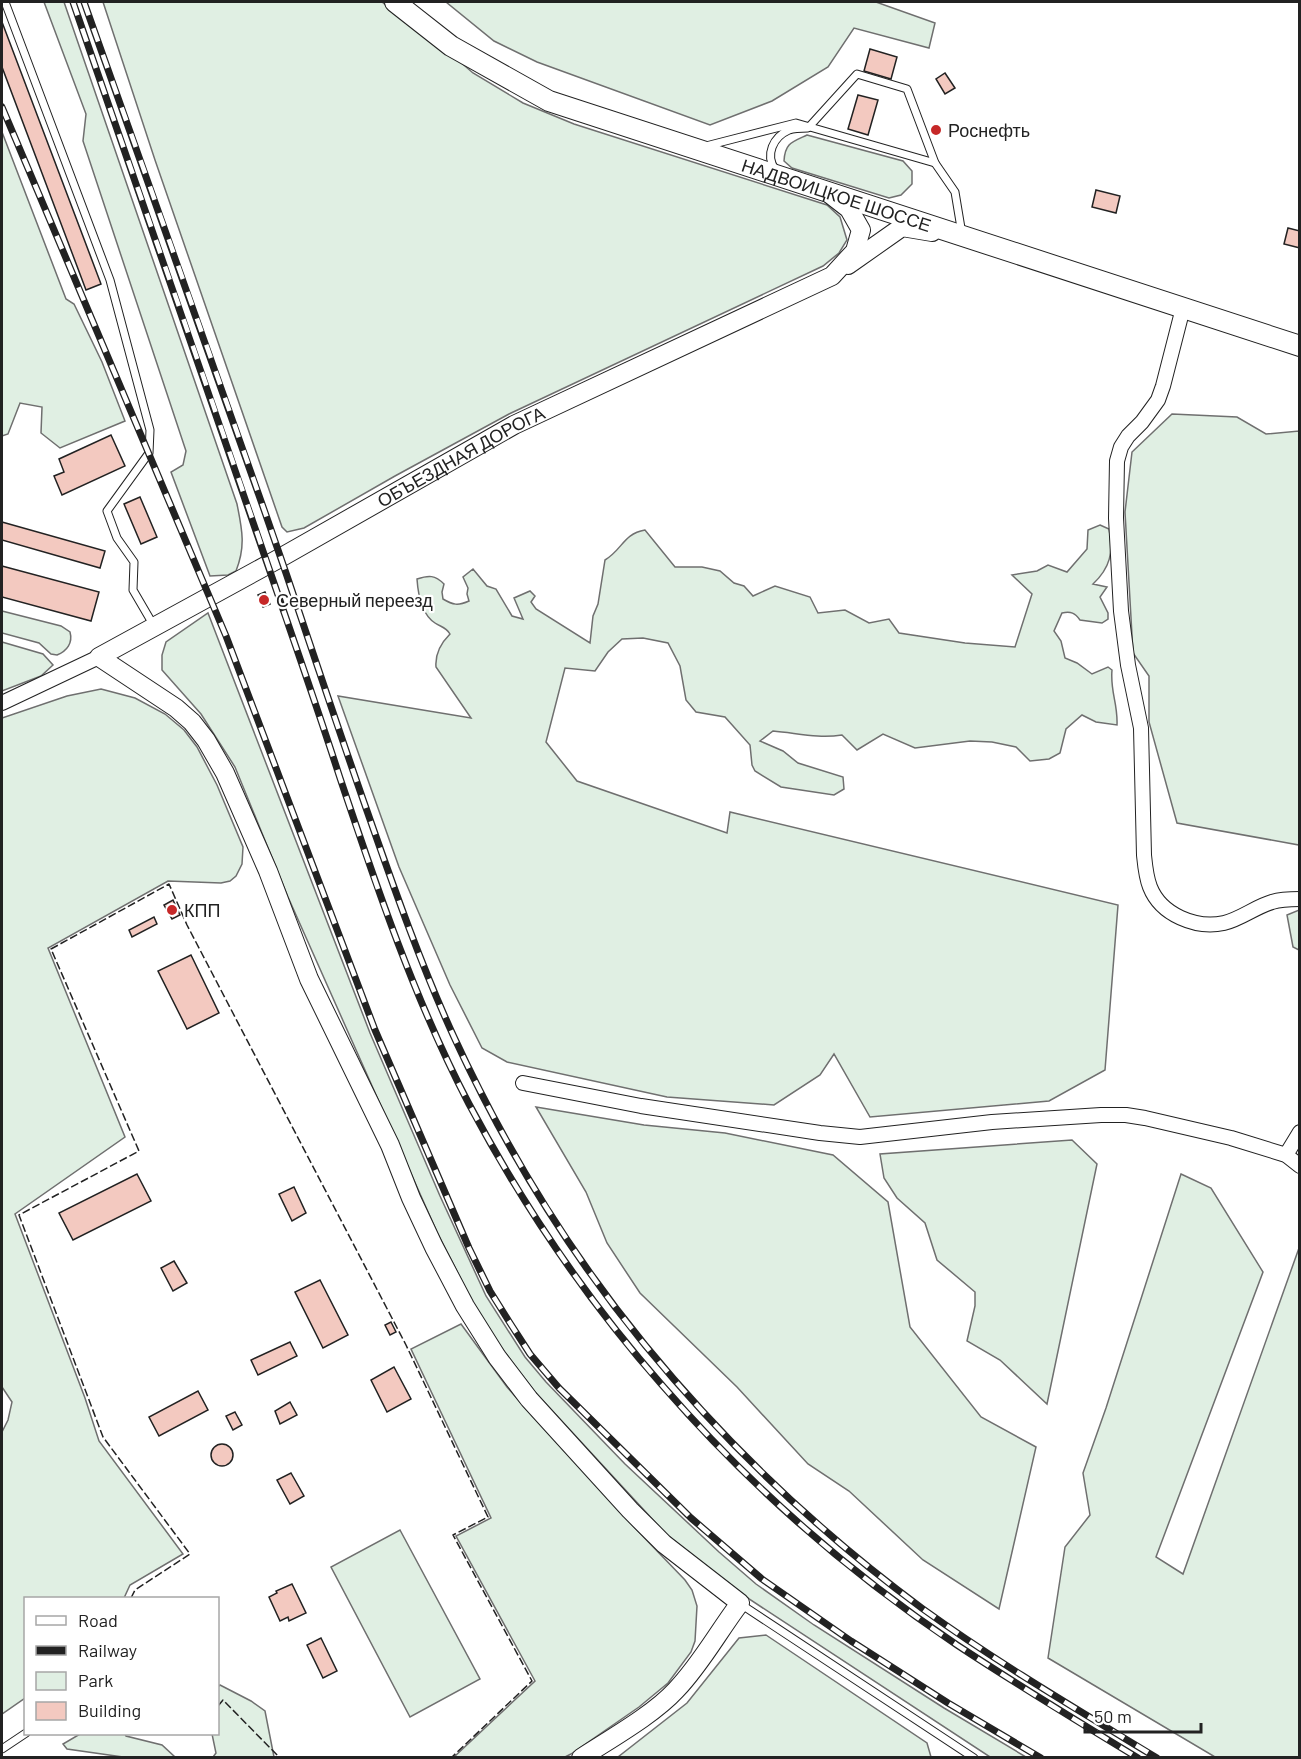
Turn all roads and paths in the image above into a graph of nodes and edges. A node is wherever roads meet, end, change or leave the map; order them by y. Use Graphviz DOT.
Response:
graph roads {
  1 [pos="5,2"];
  2 [pos="395,2"];
  3 [pos="808,128"];
  4 [pos="695,149"];
  5 [pos="935,164"];
  6 [pos="781,178"];
  7 [pos="827,192"];
  8 [pos="962,236"];
  9 [pos="832,276"];
  10 [pos="1183,308"];
  11 [pos="1299,346"];
  12 [pos="154,626"];
  13 [pos="99,657"];
  14 [pos="2,703"];
  15 [pos="1299,899"];
  16 [pos="523,1083"];
  17 [pos="1299,1132"];
  18 [pos="1286,1155"];
  19 [pos="1299,1166"];
  20 [pos="740,1603"];
  21 [pos="24,1734"];
  22 [pos="2,1749"];
  23 [pos="581,1758"];
  24 [pos="974,1758"];
  1 -- 12 [label="lane"];
  2 -- 4 [label="main road, НАДВОИЦКОЕ ШОССЕ"];
  3 -- 4 [label="lane"];
  3 -- 5 [label="lane"];
  3 -- 5 [label="lane"];
  3 -- 6 [label="lane"];
  4 -- 6 [label="main road, НАДВОИЦКОЕ ШОССЕ"];
  5 -- 8 [label="lane"];
  6 -- 7 [label="main road, НАДВОИЦКОЕ ШОССЕ"];
  7 -- 8 [label="main road, НАДВОИЦКОЕ ШОССЕ"];
  7 -- 9 [label="street, ОБЪЕЗДНАЯ ДОРОГА"];
  8 -- 9 [label="street"];
  8 -- 10 [label="main road, НАДВОИЦКОЕ ШОССЕ"];
  9 -- 12 [label="street, ОБЪЕЗДНАЯ ДОРОГА"];
  10 -- 11 [label="main road, НАДВОИЦКОЕ ШОССЕ"];
  10 -- 15 [label="street"];
  12 -- 13 [label="street, ОБЪЕЗДНАЯ ДОРОГА"];
  13 -- 14 [label="street, ОБЪЕЗДНАЯ ДОРОГА"];
  13 -- 20 [label="street"];
  16 -- 18 [label="street"];
  17 -- 18 [label="street"];
  18 -- 19 [label="street"];
  20 -- 23 [label="street"];
  20 -- 24 [label="lane"];
  21 -- 22 [label="lane"];
}
